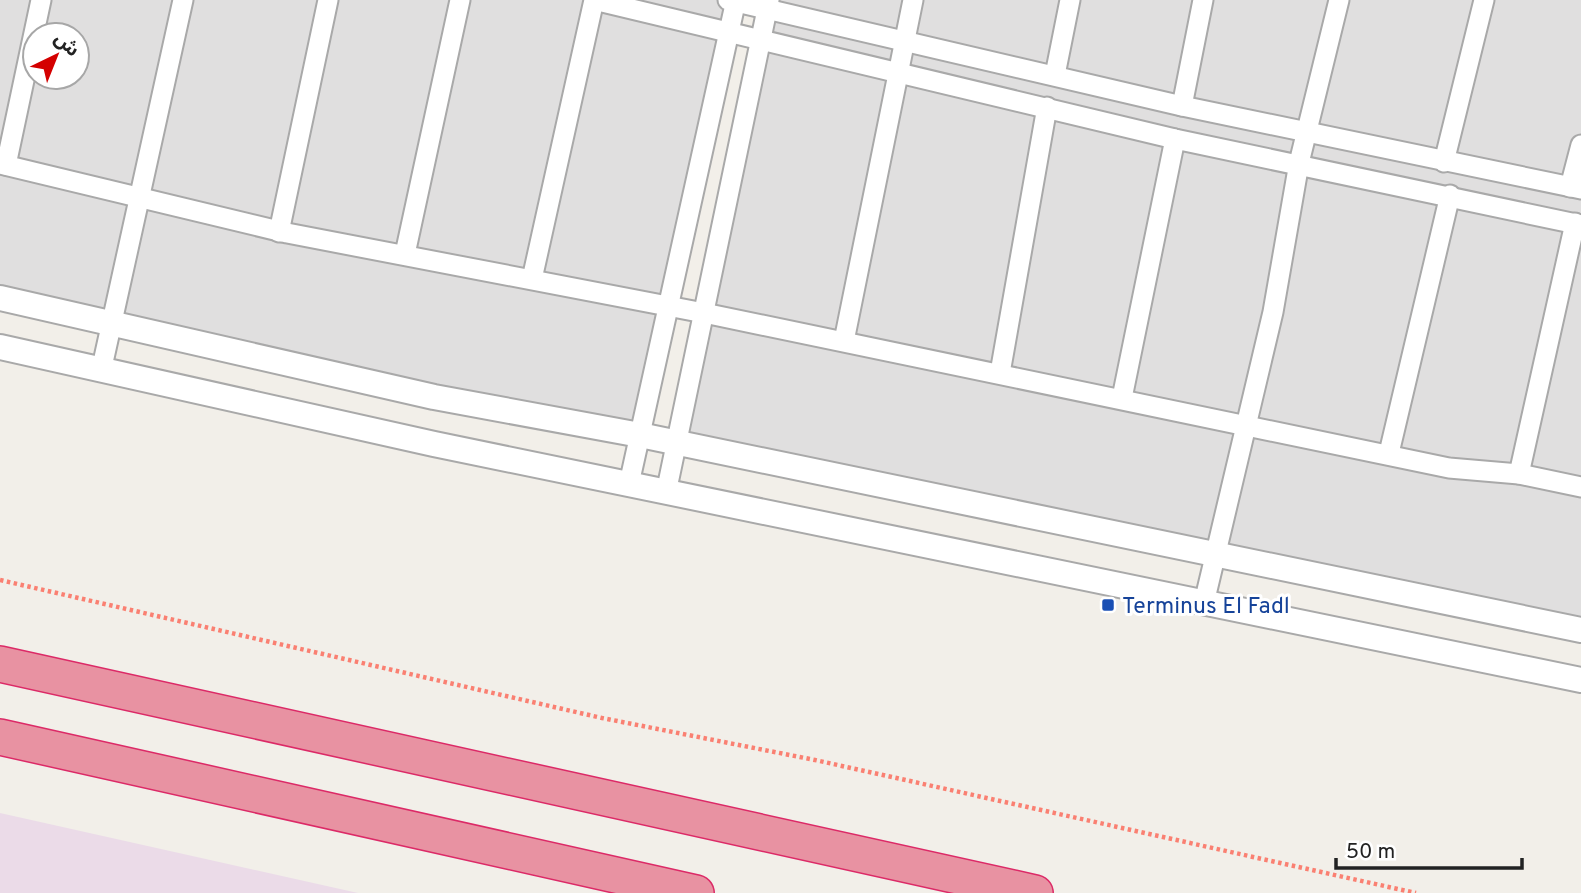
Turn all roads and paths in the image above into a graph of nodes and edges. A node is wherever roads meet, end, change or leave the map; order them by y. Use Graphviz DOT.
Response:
graph roads {
  1 [pos="41,0"];
  2 [pos="183,0"];
  3 [pos="328,0"];
  4 [pos="460,0"];
  5 [pos="594,0"];
  6 [pos="913,0"];
  7 [pos="1070,0"];
  8 [pos="1203,0"];
  9 [pos="1339,0"];
  10 [pos="1484,0"];
  11 [pos="733,1"];
  12 [pos="769,4"];
  13 [pos="728,31"];
  14 [pos="762,39"];
  15 [pos="904,40"];
  16 [pos="898,71"];
  17 [pos="1055,75"];
  18 [pos="1182,106"];
  19 [pos="1047,107"];
  20 [pos="1307,131"];
  21 [pos="1175,139"];
  22 [pos="1581,145"];
  23 [pos="1444,162"];
  24 [pos="1299,163"];
  25 [pos="3,165"];
  26 [pos="1575,188"];
  27 [pos="1450,195"];
  28 [pos="139,200"];
  29 [pos="1578,224"];
  30 [pos="279,232"];
  31 [pos="405,254"];
  32 [pos="532,279"];
  33 [pos="0,298"];
  34 [pos="669,308"];
  35 [pos="704,313"];
  36 [pos="110,321"];
  37 [pos="844,341"];
  38 [pos="0,347"];
  39 [pos="102,368"];
  40 [pos="1000,373"];
  41 [pos="1122,398"];
  42 [pos="1246,424"];
  43 [pos="640,435"];
  44 [pos="676,443"];
  45 [pos="1389,453"];
  46 [pos="1520,474"];
  47 [pos="629,484"];
  48 [pos="1581,487"];
  49 [pos="666,493"];
  50 [pos="1217,557"];
  51 [pos="0,580"];
  52 [pos="1204,603"];
  53 [pos="1581,630"];
  54 [pos="0,664"];
  55 [pos="1581,680"];
  56 [pos="0,737"];
  57 [pos="696,893"];
  58 [pos="1035,893"];
  59 [pos="1416,893"];
  1 -- 25 [label="street"];
  2 -- 28 [label="street"];
  3 -- 30 [label="street"];
  4 -- 31 [label="street"];
  5 -- 13 [label="street"];
  5 -- 32 [label="street"];
  6 -- 15 [label="street"];
  7 -- 17 [label="street"];
  8 -- 18 [label="street"];
  9 -- 20 [label="street"];
  10 -- 23 [label="street"];
  11 -- 12 [label="street"];
  11 -- 13 [label="street"];
  12 -- 14 [label="street"];
  12 -- 15 [label="street"];
  13 -- 14 [label="street"];
  13 -- 34 [label="street"];
  14 -- 16 [label="street"];
  14 -- 35 [label="street"];
  15 -- 16 [label="street"];
  15 -- 17 [label="street"];
  16 -- 19 [label="street"];
  16 -- 37 [label="street"];
  17 -- 18 [label="street"];
  18 -- 20 [label="street"];
  19 -- 21 [label="street"];
  19 -- 40 [label="street"];
  20 -- 23 [label="street"];
  20 -- 24 [label="street"];
  21 -- 24 [label="street"];
  21 -- 41 [label="street"];
  22 -- 26 [label="street"];
  23 -- 26 [label="street"];
  24 -- 27 [label="street"];
  24 -- 42 [label="street"];
  25 -- 28 [label="street"];
  27 -- 29 [label="street"];
  27 -- 45 [label="street"];
  28 -- 30 [label="street"];
  28 -- 36 [label="street"];
  29 -- 46 [label="street"];
  30 -- 31 [label="street"];
  31 -- 32 [label="street"];
  32 -- 34 [label="street"];
  33 -- 36 [label="street"];
  34 -- 35 [label="street"];
  34 -- 43 [label="street"];
  35 -- 37 [label="street"];
  35 -- 44 [label="street"];
  36 -- 39 [label="street"];
  36 -- 43 [label="street"];
  37 -- 40 [label="street"];
  38 -- 39 [label="street"];
  39 -- 47 [label="street"];
  40 -- 41 [label="street"];
  41 -- 42 [label="street"];
  42 -- 45 [label="street"];
  42 -- 50 [label="street"];
  43 -- 44 [label="street"];
  43 -- 47 [label="street"];
  44 -- 49 [label="street"];
  44 -- 50 [label="street"];
  45 -- 46 [label="street"];
  46 -- 48 [label="street"];
  47 -- 49 [label="street"];
  49 -- 52 [label="street"];
  50 -- 52 [label="street"];
  50 -- 53 [label="street"];
  51 -- 59 [label="path"];
  52 -- 55 [label="street"];
  54 -- 58 [label="highway"];
  56 -- 57 [label="highway"];
}
